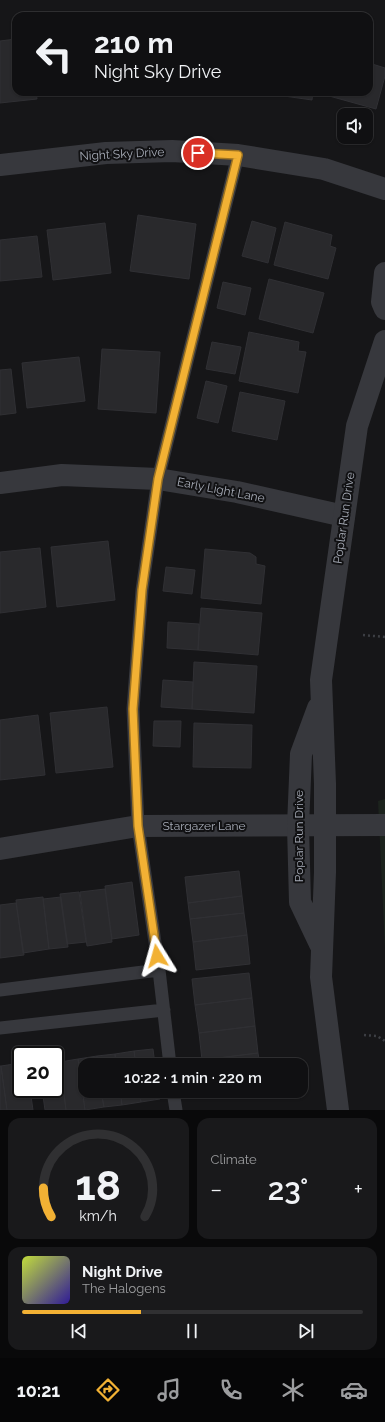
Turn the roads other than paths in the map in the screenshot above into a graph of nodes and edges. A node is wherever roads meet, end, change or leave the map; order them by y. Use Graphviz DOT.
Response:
graph roads {
  1 [pos="238,155"];
  2 [pos="0,165"];
  3 [pos="385,189"];
  4 [pos="385,273"];
  5 [pos="385,309"];
  6 [pos="385,341"];
  7 [pos="158,479"];
  8 [pos="0,483"];
  9 [pos="344,516"];
  10 [pos="322,699"];
  11 [pos="385,825"];
  12 [pos="138,826"];
  13 [pos="298,826"];
  14 [pos="324,826"];
  15 [pos="0,849"];
  16 [pos="322,948"];
  17 [pos="159,970"];
  18 [pos="0,990"];
  19 [pos="164,1010"];
  20 [pos="0,1028"];
  21 [pos="169,1058"];
  22 [pos="174,1098"];
  23 [pos="176,1110"];
  24 [pos="338,1110"];
  1 -- 2 [label="street, Night Sky Drive"];
  1 -- 3 [label="street, Night Sky Drive"];
  1 -- 7 [label="lane"];
  4 -- 5 [label="street"];
  6 -- 9 [label="street, Poplar Run Drive"];
  7 -- 8 [label="street, Early Light Lane"];
  7 -- 9 [label="street, Early Light Lane"];
  7 -- 12 [label="lane"];
  9 -- 10 [label="street, Poplar Run Drive"];
  10 -- 13 [label="street, Poplar Run Drive"];
  10 -- 14 [label="street, Poplar Run Drive"];
  11 -- 14 [label="street, Stargazer Lane"];
  12 -- 13 [label="street, Stargazer Lane"];
  12 -- 15 [label="street, Stargazer Lane"];
  12 -- 17 [label="lane"];
  13 -- 14 [label="street, Stargazer Lane"];
  13 -- 16 [label="street, Poplar Run Drive"];
  14 -- 16 [label="street, Poplar Run Drive"];
  16 -- 24 [label="street, Poplar Run Drive"];
  17 -- 18 [label="lane"];
  17 -- 19 [label="lane"];
  19 -- 20 [label="lane"];
  19 -- 21 [label="lane"];
  22 -- 23 [label="lane"];
}
